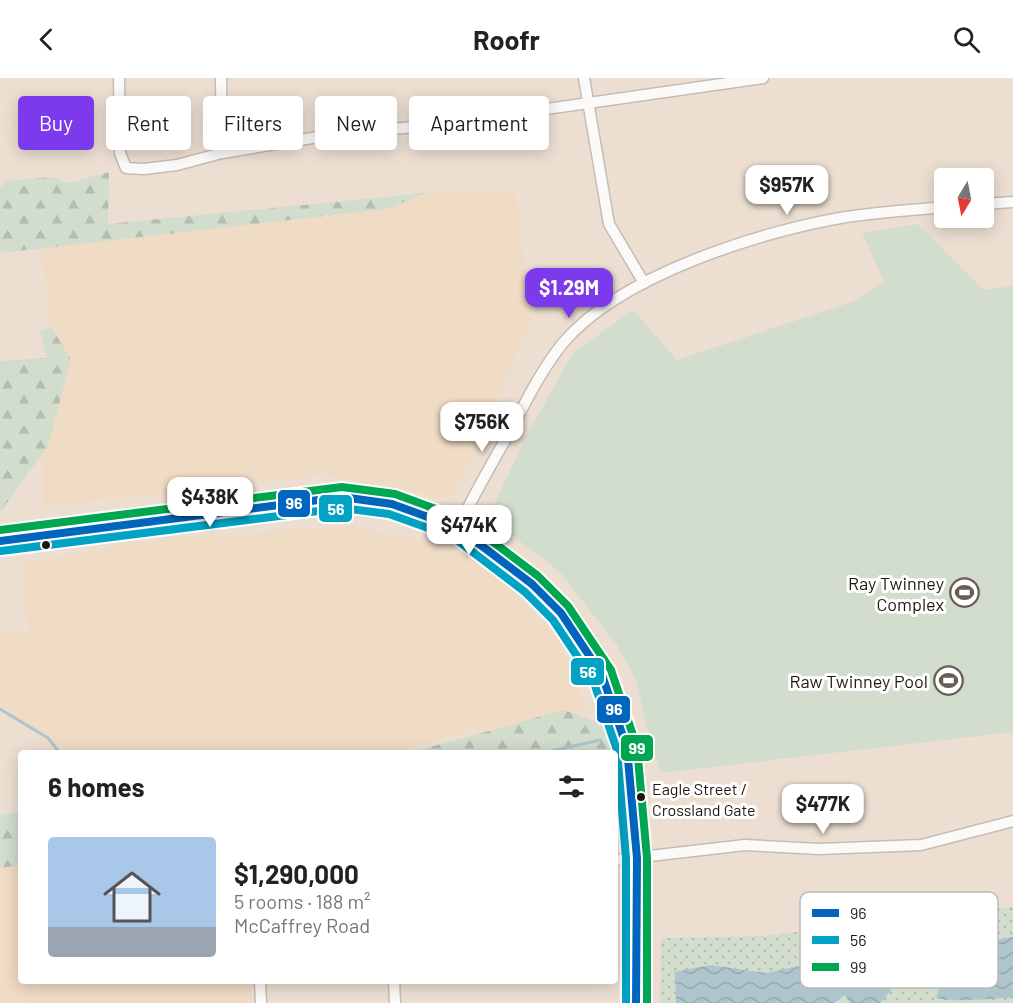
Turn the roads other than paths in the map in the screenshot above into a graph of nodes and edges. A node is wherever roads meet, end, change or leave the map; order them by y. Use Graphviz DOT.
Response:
graph roads {
  1 [pos="119,78"];
  2 [pos="220,78"];
  3 [pos="584,78"];
  4 [pos="763,78"];
  5 [pos="590,103"];
  6 [pos="222,153"];
  7 [pos="1013,202"];
  8 [pos="994,203"];
  9 [pos="934,208"];
  10 [pos="644,283"];
  11 [pos="422,515"];
  12 [pos="458,528"];
  13 [pos="0,541"];
  14 [pos="1013,821"];
  15 [pos="637,858"];
  16 [pos="618,860"];
  17 [pos="260,984"];
  18 [pos="394,984"];
  19 [pos="261,1003"];
  20 [pos="395,1003"];
  21 [pos="636,1003"];
  1 -- 6 [label="street"];
  2 -- 6 [label="street"];
  3 -- 5 [label="street"];
  4 -- 5 [label="street"];
  5 -- 6 [label="street"];
  5 -- 10 [label="street"];
  7 -- 8 [label="street"];
  9 -- 10 [label="street"];
  10 -- 12 [label="street"];
  11 -- 12 [label="street"];
  11 -- 13 [label="main road"];
  12 -- 15 [label="main road"];
  14 -- 15 [label="street"];
  15 -- 16 [label="street"];
  15 -- 21 [label="main road"];
  17 -- 19 [label="street"];
  18 -- 20 [label="street"];
}
